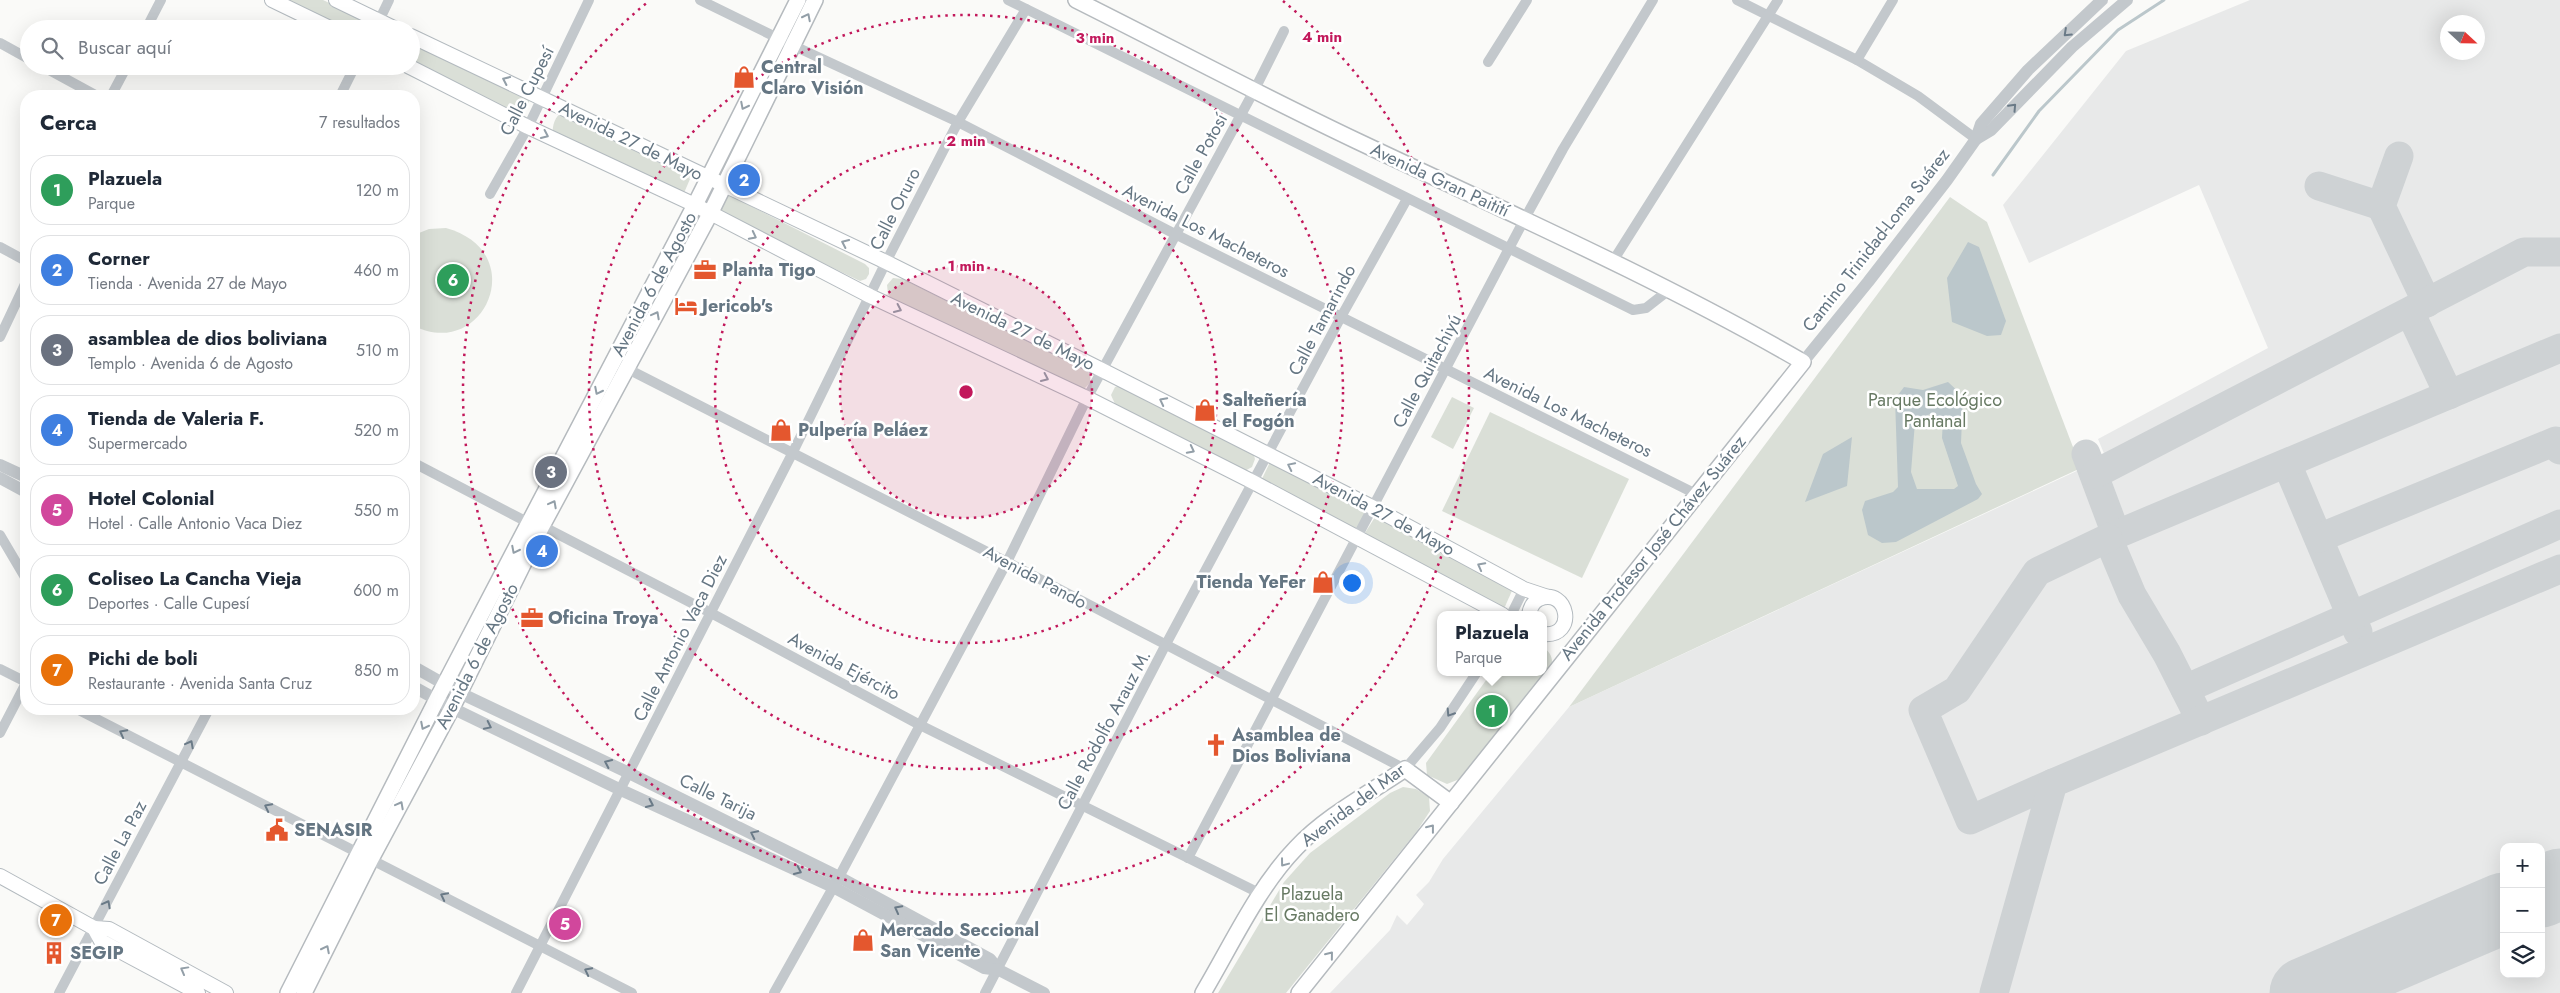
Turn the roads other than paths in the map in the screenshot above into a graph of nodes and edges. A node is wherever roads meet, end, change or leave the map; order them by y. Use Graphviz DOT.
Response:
graph roads {
  1 [pos="161,0"];
  2 [pos="272,0"];
  3 [pos="336,0"];
  4 [pos="389,0"];
  5 [pos="589,0"];
  6 [pos="700,0"];
  7 [pos="798,0"];
  8 [pos="815,0"];
  9 [pos="1008,0"];
  10 [pos="1076,0"];
  11 [pos="1527,0"];
  12 [pos="1653,0"];
  13 [pos="1737,0"];
  14 [pos="1778,0"];
  15 [pos="1893,0"];
  16 [pos="2102,0"];
  17 [pos="2127,0"];
  18 [pos="1026,10"];
  19 [pos="1769,16"];
  20 [pos="151,20"];
  21 [pos="313,20"];
  22 [pos="369,20"];
  23 [pos="379,20"];
  24 [pos="1284,31"];
  25 [pos="778,37"];
  26 [pos="420,40"];
  27 [pos="0,44"];
  28 [pos="792,45"];
  29 [pos="20,54"];
  30 [pos="1857,60"];
  31 [pos="1488,62"];
  32 [pos="420,72"];
  33 [pos="58,75"];
  34 [pos="122,75"];
  35 [pos="350,75"];
  36 [pos="1255,89"];
  37 [pos="86,90"];
  38 [pos="114,90"];
  39 [pos="343,90"];
  40 [pos="543,97"];
  41 [pos="1240,116"];
  42 [pos="958,122"];
  43 [pos="528,127"];
  44 [pos="1976,139"];
  45 [pos="707,179"];
  46 [pos="724,186"];
  47 [pos="490,194"];
  48 [pos="1407,199"];
  49 [pos="695,205"];
  50 [pos="710,214"];
  51 [pos="1524,220"];
  52 [pos="1175,234"];
  53 [pos="0,247"];
  54 [pos="1510,248"];
  55 [pos="20,258"];
  56 [pos="1614,261"];
  57 [pos="886,262"];
  58 [pos="1669,290"];
  59 [pos="20,295"];
  60 [pos="870,296"];
  61 [pos="1341,317"];
  62 [pos="0,337"];
  63 [pos="613,361"];
  64 [pos="1803,362"];
  65 [pos="627,368"];
  66 [pos="1102,370"];
  67 [pos="1445,370"];
  68 [pos="1087,398"];
  69 [pos="793,452"];
  70 [pos="1269,455"];
  71 [pos="0,465"];
  72 [pos="420,466"];
  73 [pos="20,474"];
  74 [pos="0,478"];
  75 [pos="1254,482"];
  76 [pos="20,489"];
  77 [pos="1696,494"];
  78 [pos="1374,508"];
  79 [pos="535,525"];
  80 [pos="0,535"];
  81 [pos="1357,537"];
  82 [pos="1007,562"];
  83 [pos="20,570"];
  84 [pos="1524,589"];
  85 [pos="1548,597"];
  86 [pos="1496,611"];
  87 [pos="1513,611"];
  88 [pos="1530,611"];
  89 [pos="711,612"];
  90 [pos="1564,624"];
  91 [pos="1547,633"];
  92 [pos="1581,637"];
  93 [pos="1166,646"];
  94 [pos="0,669"];
  95 [pos="420,671"];
  96 [pos="1474,676"];
  97 [pos="20,680"];
  98 [pos="446,684"];
  99 [pos="420,690"];
  100 [pos="460,693"];
  101 [pos="20,695"];
  102 [pos="437,699"];
  103 [pos="1272,701"];
  104 [pos="452,708"];
  105 [pos="88,715"];
  106 [pos="206,715"];
  107 [pos="920,726"];
  108 [pos="0,733"];
  109 [pos="180,763"];
  110 [pos="1405,769"];
  111 [pos="629,773"];
  112 [pos="621,790"];
  113 [pos="1450,803"];
  114 [pos="1082,806"];
  115 [pos="365,856"];
  116 [pos="1188,858"];
  117 [pos="0,876"];
  118 [pos="836,882"];
  119 [pos="1261,894"];
  120 [pos="94,928"];
  121 [pos="540,946"];
  122 [pos="999,970"];
  123 [pos="59,993"];
  124 [pos="198,993"];
  125 [pos="226,993"];
  126 [pos="288,993"];
  127 [pos="304,993"];
  128 [pos="516,993"];
  129 [pos="632,993"];
  130 [pos="774,993"];
  131 [pos="985,993"];
  132 [pos="1044,993"];
  133 [pos="1203,993"];
  134 [pos="1299,993"];
  1 -- 20 [label="street"];
  2 -- 21 [label="main road"];
  3 -- 22 [label="main road"];
  4 -- 23 [label="street"];
  5 -- 40 [label="street, Calle Cupesí"];
  6 -- 25 [label="street, Avenida Los Macheteros"];
  7 -- 25 [label="main road, Avenida 6 de Agosto"];
  28 -- 8 [label="main road, Avenida 6 de Agosto, one-way"];
  9 -- 18 [label="street"];
  10 -- 36 [label="main road, Avenida Gran Paitití"];
  11 -- 31 [label="street"];
  12 -- 51 [label="street, Calle Quitachiyú"];
  13 -- 19 [label="street"];
  14 -- 19 [label="street"];
  15 -- 30 [label="street"];
  16 -- 44 [label="street, Camino Trinidad-Loma Suárez, one-way"];
  44 -- 17 [label="street, Camino Trinidad-Loma Suárez, one-way"];
  18 -- 41 [label="street"];
  18 -- 42 [label="street, Calle Oruro"];
  19 -- 30 [label="street"];
  19 -- 56 [label="street"];
  24 -- 36 [label="street, Calle Potosí"];
  25 -- 28 [label="street, Avenida Los Macheteros"];
  25 -- 45 [label="main road, Avenida 6 de Agosto, one-way"];
  40 -- 26 [label="main road, Avenida 27 de Mayo, one-way"];
  27 -- 29 [label="street"];
  28 -- 42 [label="street, Avenida Los Macheteros"];
  28 -- 46 [label="main road, Avenida 6 de Agosto"];
  30 -- 44 [label="street"];
  32 -- 43 [label="main road, Avenida 27 de Mayo"];
  33 -- 37 [label="street"];
  34 -- 38 [label="street"];
  35 -- 39 [label="street"];
  36 -- 41 [label="street, Calle Potosí"];
  36 -- 51 [label="main road, Avenida Gran Paitití"];
  40 -- 43 [label="street, Calle Cupesí"];
  40 -- 45 [label="main road, Avenida 27 de Mayo"];
  41 -- 48 [label="street"];
  41 -- 52 [label="street, Calle Potosí"];
  42 -- 52 [label="street, Avenida Los Macheteros"];
  42 -- 57 [label="street, Calle Oruro"];
  43 -- 47 [label="street, Calle Cupesí"];
  43 -- 49 [label="main road, Avenida 27 de Mayo, one-way"];
  44 -- 64 [label="street, Camino Trinidad-Loma Suárez"];
  45 -- 46 [label="main road, Avenida 27 de Mayo"];
  45 -- 49 [label="main road, Avenida 6 de Agosto"];
  46 -- 50 [label="main road, Avenida 6 de Agosto"];
  57 -- 46 [label="main road, Avenida 27 de Mayo, one-way"];
  48 -- 54 [label="street"];
  48 -- 61 [label="street, Calle Tamarindo"];
  49 -- 50 [label="main road, Avenida 27 de Mayo"];
  49 -- 63 [label="main road, Avenida 6 de Agosto"];
  50 -- 60 [label="main road, Avenida 27 de Mayo, one-way"];
  65 -- 50 [label="main road, Avenida 6 de Agosto, one-way"];
  51 -- 54 [label="street, Calle Quitachiyú"];
  51 -- 56 [label="main road, Avenida Gran Paitití"];
  52 -- 61 [label="street, Avenida Los Macheteros"];
  52 -- 66 [label="street, Calle Potosí"];
  53 -- 55 [label="street"];
  54 -- 58 [label="street"];
  54 -- 67 [label="street, Calle Quitachiyú"];
  56 -- 58 [label="main road, Avenida Gran Paitití"];
  57 -- 60 [label="street, Calle Oruro"];
  57 -- 66 [label="main road, Avenida 27 de Mayo"];
  58 -- 64 [label="main road, Avenida Gran Paitití"];
  59 -- 62 [label="street"];
  60 -- 68 [label="main road, Avenida 27 de Mayo, one-way"];
  60 -- 69 [label="street, Calle Antonio Vaca Diez"];
  61 -- 67 [label="street, Avenida Los Macheteros"];
  61 -- 70 [label="street, Calle Tamarindo"];
  63 -- 65 [label="street, Avenida Pando"];
  63 -- 79 [label="main road, Avenida 6 de Agosto, one-way"];
  64 -- 77 [label="main road, Avenida Profesor José Chávez Suárez"];
  65 -- 69 [label="street, Avenida Pando"];
  79 -- 65 [label="main road, Avenida 6 de Agosto, one-way"];
  66 -- 68 [label="street, Calle Potosí"];
  70 -- 66 [label="main road, Avenida 27 de Mayo, one-way"];
  67 -- 77 [label="street, Avenida Los Macheteros"];
  67 -- 78 [label="street, Calle Quitachiyú"];
  68 -- 75 [label="main road, Avenida 27 de Mayo, one-way"];
  68 -- 82 [label="street, Calle Potosí"];
  69 -- 82 [label="street, Avenida Pando"];
  69 -- 89 [label="street, Calle Antonio Vaca Diez"];
  70 -- 75 [label="street, Calle Tamarindo"];
  78 -- 70 [label="main road, Avenida 27 de Mayo, one-way"];
  71 -- 73 [label="street"];
  72 -- 79 [label="street, Avenida Ejército"];
  74 -- 76 [label="street"];
  75 -- 81 [label="main road, Avenida 27 de Mayo"];
  75 -- 93 [label="street, Calle Rodolfo Arauz M."];
  77 -- 92 [label="main road, Avenida Profesor José Chávez Suárez"];
  78 -- 81 [label="street, Calle Quitachiyú"];
  84 -- 78 [label="main road, Avenida 27 de Mayo, one-way"];
  79 -- 89 [label="street, Avenida Ejército"];
  79 -- 98 [label="main road, Avenida 6 de Agosto, one-way"];
  79 -- 100 [label="main road, Avenida 6 de Agosto"];
  80 -- 83 [label="street"];
  81 -- 86 [label="main road, Avenida 27 de Mayo"];
  81 -- 103 [label="street, Calle Quitachiyú"];
  82 -- 93 [label="street, Avenida Pando"];
  82 -- 107 [label="street, Calle Potosí"];
  84 -- 85 [label="main road, Avenida 27 de Mayo"];
  84 -- 87 [label="street"];
  85 -- 88 [label="main road"];
  85 -- 90 [label="main road"];
  89 -- 107 [label="street, Avenida Ejército"];
  89 -- 111 [label="street, Calle Antonio Vaca Diez"];
  90 -- 91 [label="main road"];
  90 -- 92 [label="main road"];
  92 -- 113 [label="main road, Avenida Profesor José Chávez Suárez"];
  93 -- 103 [label="street, Avenida Pando"];
  93 -- 114 [label="street, Calle Rodolfo Arauz M."];
  94 -- 97 [label="street"];
  95 -- 98 [label="street, Calle Tarija"];
  96 -- 110 [label="street, Avenida del Mar, one-way"];
  98 -- 100 [label="street, Calle Tarija"];
  98 -- 102 [label="main road, Avenida 6 de Agosto"];
  99 -- 102 [label="street, Calle Tarija"];
  100 -- 104 [label="main road, Avenida 6 de Agosto"];
  111 -- 100 [label="street, Calle Tarija, one-way"];
  101 -- 108 [label="street"];
  102 -- 104 [label="street, Calle Tarija"];
  102 -- 115 [label="main road, Avenida 6 de Agosto, one-way"];
  103 -- 110 [label="street, Avenida Pando"];
  103 -- 116 [label="street, Calle Quitachiyú"];
  104 -- 112 [label="street, Calle Tarija, one-way"];
  115 -- 104 [label="main road, Avenida 6 de Agosto, one-way"];
  109 -- 105 [label="street, one-way"];
  109 -- 106 [label="street, Calle La Paz, one-way"];
  107 -- 114 [label="street, Avenida Ejército"];
  107 -- 118 [label="street, Calle Potosí"];
  115 -- 109 [label="street, one-way"];
  120 -- 109 [label="street, Calle La Paz, one-way"];
  110 -- 113 [label="main road, Avenida Pando"];
  110 -- 119 [label="main road, Avenida del Mar, one-way"];
  111 -- 112 [label="street, Calle Antonio Vaca Diez"];
  118 -- 111 [label="street, Calle Tarija, one-way"];
  112 -- 118 [label="street, Calle Tarija, one-way"];
  112 -- 121 [label="street, Calle Antonio Vaca Diez"];
  134 -- 113 [label="main road, Avenida Profesor José Chávez Suárez, one-way"];
  114 -- 116 [label="street, Avenida Ejército"];
  114 -- 122 [label="street, Calle Rodolfo Arauz M."];
  121 -- 115 [label="street, one-way"];
  115 -- 126 [label="main road, Avenida 6 de Agosto"];
  127 -- 115 [label="main road, Avenida 6 de Agosto, one-way"];
  116 -- 119 [label="street, Avenida Ejército"];
  117 -- 120 [label="main road"];
  118 -- 122 [label="street, Calle Tarija"];
  118 -- 130 [label="street, Calle Potosí"];
  119 -- 133 [label="main road, Avenida del Mar"];
  120 -- 123 [label="street, Calle La Paz"];
  120 -- 124 [label="main road"];
  125 -- 120 [label="main road, one-way"];
  121 -- 128 [label="street, Calle Antonio Vaca Diez"];
  129 -- 121 [label="street, one-way"];
  122 -- 131 [label="street, Calle Rodolfo Arauz M."];
  122 -- 132 [label="street, Calle Tarija"];
}
